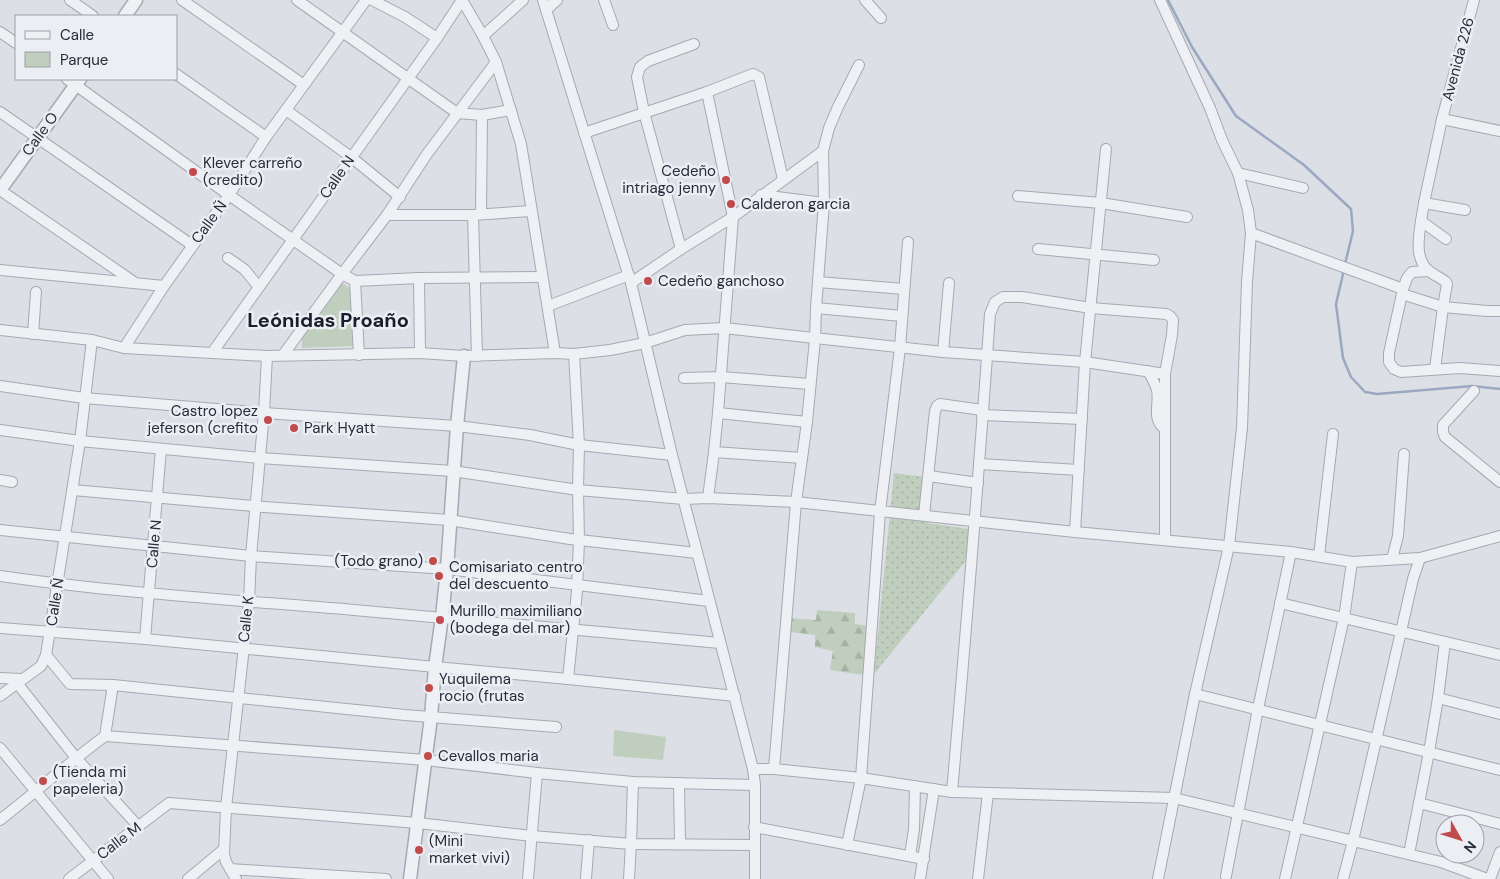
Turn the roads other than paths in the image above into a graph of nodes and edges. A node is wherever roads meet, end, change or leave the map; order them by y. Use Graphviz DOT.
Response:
graph roads {
  1 [pos="70,0"];
  2 [pos="136,0"];
  3 [pos="182,0"];
  4 [pos="297,0"];
  5 [pos="366,0"];
  6 [pos="372,0"];
  7 [pos="462,0"];
  8 [pos="523,0"];
  9 [pos="556,0"];
  10 [pos="604,0"];
  11 [pos="865,0"];
  12 [pos="1160,0"];
  13 [pos="1474,0"];
  14 [pos="545,5"];
  15 [pos="92,15"];
  16 [pos="125,15"];
  17 [pos="881,18"];
  18 [pos="613,25"];
  19 [pos="0,32"];
  20 [pos="342,32"];
  21 [pos="483,36"];
  22 [pos="437,38"];
  23 [pos="15,42"];
  24 [pos="694,44"];
  25 [pos="496,62"];
  26 [pos="859,65"];
  27 [pos="178,75"];
  28 [pos="408,79"];
  29 [pos="74,81"];
  30 [pos="304,85"];
  31 [pos="707,92"];
  32 [pos="286,110"];
  33 [pos="511,110"];
  34 [pos="0,112"];
  35 [pos="644,112"];
  36 [pos="457,113"];
  37 [pos="482,115"];
  38 [pos="1442,119"];
  39 [pos="1500,131"];
  40 [pos="584,133"];
  41 [pos="266,137"];
  42 [pos="37,138"];
  43 [pos="1106,149"];
  44 [pos="822,151"];
  45 [pos="351,157"];
  46 [pos="1238,173"];
  47 [pos="783,179"];
  48 [pos="1303,188"];
  49 [pos="0,190"];
  50 [pos="229,195"];
  51 [pos="762,195"];
  52 [pos="1018,196"];
  53 [pos="400,197"];
  54 [pos="1424,202"];
  55 [pos="824,204"];
  56 [pos="1101,204"];
  57 [pos="1465,210"];
  58 [pos="531,211"];
  59 [pos="477,214"];
  60 [pos="386,216"];
  61 [pos="733,216"];
  62 [pos="1187,218"];
  63 [pos="1421,221"];
  64 [pos="1251,232"];
  65 [pos="293,239"];
  66 [pos="1446,239"];
  67 [pos="908,242"];
  68 [pos="192,245"];
  69 [pos="681,249"];
  70 [pos="1038,249"];
  71 [pos="1096,255"];
  72 [pos="228,258"];
  73 [pos="1154,260"];
  74 [pos="0,270"];
  75 [pos="1428,271"];
  76 [pos="342,274"];
  77 [pos="542,277"];
  78 [pos="419,278"];
  79 [pos="474,278"];
  80 [pos="630,279"];
  81 [pos="355,281"];
  82 [pos="818,282"];
  83 [pos="135,283"];
  84 [pos="949,283"];
  85 [pos="164,286"];
  86 [pos="259,287"];
  87 [pos="904,289"];
  88 [pos="1403,291"];
  89 [pos="36,292"];
  90 [pos="548,306"];
  91 [pos="1443,306"];
  92 [pos="816,308"];
  93 [pos="1091,308"];
  94 [pos="1500,311"];
  95 [pos="902,316"];
  96 [pos="724,328"];
  97 [pos="0,330"];
  98 [pos="33,334"];
  99 [pos="815,338"];
  100 [pos="92,340"];
  101 [pos="645,343"];
  102 [pos="124,348"];
  103 [pos="900,348"];
  104 [pos="943,352"];
  105 [pos="212,353"];
  106 [pos="420,353"];
  107 [pos="555,353"];
  108 [pos="359,354"];
  109 [pos="574,354"];
  110 [pos="283,355"];
  111 [pos="987,355"];
  112 [pos="267,356"];
  113 [pos="470,356"];
  114 [pos="1085,362"];
  115 [pos="1435,369"];
  116 [pos="1148,371"];
  117 [pos="1500,371"];
  118 [pos="1165,374"];
  119 [pos="721,377"];
  120 [pos="684,378"];
  121 [pos="810,384"];
  122 [pos="0,386"];
  123 [pos="1474,391"];
  124 [pos="84,398"];
  125 [pos="982,412"];
  126 [pos="264,413"];
  127 [pos="718,413"];
  128 [pos="1082,419"];
  129 [pos="807,422"];
  130 [pos="456,426"];
  131 [pos="1165,429"];
  132 [pos="0,430"];
  133 [pos="1333,434"];
  134 [pos="80,441"];
  135 [pos="579,445"];
  136 [pos="161,449"];
  137 [pos="714,452"];
  138 [pos="1404,454"];
  139 [pos="672,455"];
  140 [pos="260,458"];
  141 [pos="802,458"];
  142 [pos="979,464"];
  143 [pos="1078,470"];
  144 [pos="453,471"];
  145 [pos="929,476"];
  146 [pos="0,480"];
  147 [pos="12,482"];
  148 [pos="1500,482"];
  149 [pos="978,483"];
  150 [pos="73,490"];
  151 [pos="578,490"];
  152 [pos="158,498"];
  153 [pos="708,498"];
  154 [pos="684,499"];
  155 [pos="796,502"];
  156 [pos="256,506"];
  157 [pos="880,512"];
  158 [pos="924,515"];
  159 [pos="449,520"];
  160 [pos="975,521"];
  161 [pos="0,530"];
  162 [pos="1075,532"];
  163 [pos="66,536"];
  164 [pos="1500,536"];
  165 [pos="579,540"];
  166 [pos="1164,540"];
  167 [pos="154,545"];
  168 [pos="1229,546"];
  169 [pos="1291,552"];
  170 [pos="697,554"];
  171 [pos="252,556"];
  172 [pos="1318,556"];
  173 [pos="1420,558"];
  174 [pos="1392,559"];
  175 [pos="1352,562"];
  176 [pos="447,569"];
  177 [pos="0,576"];
  178 [pos="58,584"];
  179 [pos="577,585"];
  180 [pos="150,593"];
  181 [pos="709,601"];
  182 [pos="249,602"];
  183 [pos="1280,603"];
  184 [pos="442,617"];
  185 [pos="1344,618"];
  186 [pos="0,628"];
  187 [pos="572,630"];
  188 [pos="1401,632"];
  189 [pos="50,633"];
  190 [pos="145,639"];
  191 [pos="1446,642"];
  192 [pos="720,643"];
  193 [pos="243,649"];
  194 [pos="46,655"];
  195 [pos="1500,655"];
  196 [pos="435,667"];
  197 [pos="0,678"];
  198 [pos="568,678"];
  199 [pos="20,681"];
  200 [pos="113,684"];
  201 [pos="1195,694"];
  202 [pos="0,696"];
  203 [pos="734,696"];
  204 [pos="238,698"];
  205 [pos="1438,698"];
  206 [pos="1258,709"];
  207 [pos="1500,714"];
  208 [pos="431,717"];
  209 [pos="1320,725"];
  210 [pos="556,727"];
  211 [pos="105,736"];
  212 [pos="1376,739"];
  213 [pos="233,746"];
  214 [pos="0,748"];
  215 [pos="1429,752"];
  216 [pos="76,758"];
  217 [pos="426,760"];
  218 [pos="753,769"];
  219 [pos="774,769"];
  220 [pos="1500,770"];
  221 [pos="537,774"];
  222 [pos="861,778"];
  223 [pos="633,782"];
  224 [pos="679,783"];
  225 [pos="755,785"];
  226 [pos="915,786"];
  227 [pos="934,789"];
  228 [pos="36,792"];
  229 [pos="952,792"];
  230 [pos="988,793"];
  231 [pos="1174,798"];
  232 [pos="1419,803"];
  233 [pos="226,808"];
  234 [pos="1237,813"];
  235 [pos="0,820"];
  236 [pos="418,823"];
  237 [pos="1500,824"];
  238 [pos="138,826"];
  239 [pos="754,827"];
  240 [pos="1296,827"];
  241 [pos="532,836"];
  242 [pos="589,840"];
  243 [pos="1353,841"];
  244 [pos="632,844"];
  245 [pos="680,844"];
  246 [pos="754,845"];
  247 [pos="848,845"];
  248 [pos="224,849"];
  249 [pos="1500,852"];
  250 [pos="1409,854"];
  251 [pos="910,856"];
  252 [pos="924,860"];
  253 [pos="93,861"];
  254 [pos="230,869"];
  255 [pos="1226,876"];
  256 [pos="586,878"];
  257 [pos="69,879"];
  258 [pos="108,879"];
  259 [pos="188,879"];
  260 [pos="236,879"];
  261 [pos="386,879"];
  262 [pos="410,879"];
  263 [pos="528,879"];
  264 [pos="629,879"];
  265 [pos="755,879"];
  266 [pos="920,879"];
  267 [pos="978,879"];
  268 [pos="1158,879"];
  269 [pos="1285,879"];
  270 [pos="1343,879"];
  271 [pos="1488,879"];
  1 -- 15 [label="street"];
  2 -- 16 [label="street"];
  3 -- 30 [label="street"];
  4 -- 20 [label="street"];
  5 -- 20 [label="street, Calle Ñ"];
  6 -- 22 [label="street"];
  7 -- 21 [label="street"];
  7 -- 22 [label="street, Calle N"];
  8 -- 21 [label="street"];
  9 -- 14 [label="street"];
  10 -- 18 [label="street"];
  11 -- 17 [label="street"];
  12 -- 46 [label="street"];
  13 -- 38 [label="street, Avenida 226"];
  14 -- 40 [label="street"];
  19 -- 23 [label="street"];
  20 -- 28 [label="street"];
  20 -- 30 [label="street, Calle Ñ"];
  21 -- 25 [label="street"];
  22 -- 28 [label="street, Calle N"];
  24 -- 35 [label="street"];
  25 -- 33 [label="street"];
  25 -- 36 [label="street"];
  26 -- 44 [label="street"];
  27 -- 41 [label="street"];
  28 -- 36 [label="street"];
  28 -- 45 [label="street, Calle N"];
  29 -- 42 [label="street, Calle O"];
  29 -- 50 [label="street"];
  30 -- 32 [label="street, Calle Ñ"];
  31 -- 35 [label="street"];
  31 -- 47 [label="street"];
  31 -- 61 [label="street"];
  32 -- 41 [label="street, Calle Ñ"];
  32 -- 45 [label="street"];
  33 -- 37 [label="street"];
  33 -- 58 [label="street"];
  34 -- 42 [label="street"];
  35 -- 40 [label="street"];
  35 -- 69 [label="street"];
  36 -- 37 [label="street"];
  36 -- 53 [label="street"];
  37 -- 59 [label="street"];
  38 -- 39 [label="street"];
  38 -- 54 [label="street, Avenida 226"];
  40 -- 80 [label="street"];
  41 -- 50 [label="street, Calle Ñ"];
  42 -- 49 [label="street, Calle O"];
  42 -- 68 [label="street"];
  43 -- 56 [label="street"];
  44 -- 47 [label="street"];
  44 -- 55 [label="street"];
  45 -- 53 [label="street"];
  45 -- 65 [label="street, Calle N"];
  46 -- 48 [label="street"];
  46 -- 64 [label="street"];
  47 -- 51 [label="street"];
  49 -- 83 [label="street"];
  50 -- 65 [label="street"];
  50 -- 68 [label="street, Calle Ñ"];
  51 -- 55 [label="street"];
  51 -- 61 [label="street"];
  52 -- 56 [label="street"];
  53 -- 60 [label="street"];
  54 -- 57 [label="street"];
  54 -- 63 [label="street, Avenida 226"];
  55 -- 82 [label="street"];
  56 -- 62 [label="street"];
  56 -- 71 [label="street"];
  58 -- 59 [label="street"];
  58 -- 77 [label="street"];
  59 -- 60 [label="street"];
  59 -- 79 [label="street"];
  60 -- 76 [label="street"];
  61 -- 69 [label="street"];
  61 -- 96 [label="street"];
  63 -- 66 [label="street"];
  63 -- 75 [label="street, Avenida 226"];
  64 -- 88 [label="street"];
  64 -- 168 [label="street"];
  65 -- 76 [label="street"];
  65 -- 86 [label="street, Calle N"];
  67 -- 87 [label="street"];
  68 -- 85 [label="street, Calle Ñ"];
  69 -- 80 [label="street"];
  70 -- 71 [label="street"];
  71 -- 73 [label="street"];
  71 -- 93 [label="street"];
  72 -- 86 [label="street"];
  74 -- 83 [label="street"];
  75 -- 88 [label="street"];
  75 -- 91 [label="street"];
  76 -- 81 [label="street"];
  76 -- 110 [label="street"];
  77 -- 79 [label="street"];
  77 -- 90 [label="street"];
  78 -- 79 [label="street"];
  78 -- 81 [label="street"];
  78 -- 106 [label="street"];
  79 -- 113 [label="street"];
  80 -- 90 [label="street"];
  80 -- 101 [label="street"];
  81 -- 108 [label="street"];
  82 -- 87 [label="street"];
  82 -- 92 [label="street"];
  83 -- 85 [label="street"];
  84 -- 104 [label="street"];
  85 -- 102 [label="street, Calle Ñ"];
  86 -- 105 [label="street, Calle N"];
  87 -- 95 [label="street"];
  88 -- 91 [label="street"];
  88 -- 115 [label="street"];
  89 -- 98 [label="street"];
  90 -- 107 [label="street"];
  91 -- 94 [label="street"];
  91 -- 115 [label="street"];
  92 -- 95 [label="street"];
  92 -- 99 [label="street"];
  93 -- 111 [label="street"];
  93 -- 114 [label="street"];
  93 -- 118 [label="street"];
  95 -- 103 [label="street"];
  96 -- 99 [label="street"];
  96 -- 101 [label="street"];
  96 -- 119 [label="street"];
  97 -- 98 [label="street"];
  98 -- 100 [label="street"];
  99 -- 103 [label="street"];
  99 -- 121 [label="street"];
  100 -- 102 [label="street"];
  100 -- 124 [label="street, Calle Ñ"];
  101 -- 109 [label="street"];
  101 -- 139 [label="street"];
  102 -- 105 [label="street"];
  103 -- 104 [label="street"];
  103 -- 157 [label="street"];
  104 -- 111 [label="street"];
  105 -- 112 [label="street"];
  106 -- 108 [label="street"];
  106 -- 113 [label="street"];
  107 -- 109 [label="street"];
  107 -- 113 [label="street"];
  108 -- 110 [label="street"];
  109 -- 135 [label="street"];
  110 -- 112 [label="street"];
  111 -- 114 [label="street"];
  111 -- 125 [label="street"];
  112 -- 126 [label="street, Calle K"];
  113 -- 130 [label="street"];
  114 -- 116 [label="street"];
  114 -- 128 [label="street"];
  115 -- 117 [label="street"];
  116 -- 118 [label="street"];
  116 -- 131 [label="street"];
  118 -- 131 [label="street"];
  119 -- 120 [label="street"];
  119 -- 121 [label="street"];
  119 -- 127 [label="street"];
  121 -- 129 [label="street"];
  122 -- 124 [label="street"];
  123 -- 148 [label="street"];
  124 -- 126 [label="street"];
  124 -- 134 [label="street, Calle Ñ"];
  125 -- 128 [label="street"];
  125 -- 142 [label="street"];
  125 -- 145 [label="street"];
  126 -- 130 [label="street"];
  126 -- 140 [label="street, Calle K"];
  127 -- 129 [label="street"];
  127 -- 137 [label="street"];
  128 -- 143 [label="street"];
  129 -- 141 [label="street"];
  130 -- 135 [label="street"];
  130 -- 144 [label="street"];
  131 -- 166 [label="street"];
  132 -- 134 [label="street"];
  133 -- 172 [label="street"];
  134 -- 136 [label="street"];
  134 -- 150 [label="street, Calle Ñ"];
  135 -- 139 [label="street"];
  135 -- 151 [label="street"];
  136 -- 140 [label="street"];
  136 -- 152 [label="street, Calle N"];
  137 -- 141 [label="street"];
  137 -- 153 [label="street"];
  138 -- 174 [label="street"];
  139 -- 154 [label="street"];
  140 -- 144 [label="street"];
  140 -- 156 [label="street, Calle K"];
  141 -- 155 [label="street"];
  142 -- 143 [label="street"];
  142 -- 149 [label="street"];
  143 -- 162 [label="street"];
  144 -- 151 [label="street"];
  144 -- 159 [label="street"];
  145 -- 149 [label="street"];
  145 -- 158 [label="street"];
  146 -- 147 [label="street"];
  149 -- 160 [label="street"];
  150 -- 152 [label="street"];
  150 -- 163 [label="street, Calle Ñ"];
  151 -- 154 [label="street"];
  151 -- 165 [label="street"];
  152 -- 156 [label="street"];
  152 -- 167 [label="street, Calle N"];
  153 -- 154 [label="street"];
  153 -- 155 [label="street"];
  154 -- 170 [label="street"];
  155 -- 157 [label="street"];
  155 -- 219 [label="street"];
  156 -- 159 [label="street"];
  156 -- 171 [label="street, Calle K"];
  157 -- 158 [label="street"];
  157 -- 222 [label="street"];
  158 -- 160 [label="street"];
  159 -- 165 [label="street"];
  159 -- 176 [label="street"];
  160 -- 162 [label="street"];
  160 -- 229 [label="street"];
  161 -- 163 [label="street"];
  162 -- 166 [label="street"];
  163 -- 167 [label="street"];
  163 -- 178 [label="street, Calle Ñ"];
  164 -- 173 [label="street"];
  165 -- 170 [label="street"];
  165 -- 179 [label="street"];
  166 -- 168 [label="street"];
  167 -- 171 [label="street"];
  167 -- 180 [label="street, Calle N"];
  168 -- 169 [label="street"];
  168 -- 201 [label="street"];
  169 -- 172 [label="street"];
  169 -- 183 [label="street"];
  170 -- 181 [label="street"];
  171 -- 176 [label="street"];
  171 -- 182 [label="street, Calle K"];
  172 -- 175 [label="street"];
  173 -- 174 [label="street"];
  173 -- 188 [label="street"];
  174 -- 175 [label="street"];
  175 -- 185 [label="street"];
  176 -- 179 [label="street"];
  176 -- 184 [label="street"];
  177 -- 178 [label="street"];
  178 -- 180 [label="street"];
  178 -- 189 [label="street, Calle Ñ"];
  179 -- 181 [label="street"];
  179 -- 187 [label="street"];
  180 -- 182 [label="street"];
  180 -- 190 [label="street, Calle N"];
  181 -- 192 [label="street"];
  182 -- 184 [label="street"];
  182 -- 193 [label="street, Calle K"];
  183 -- 185 [label="street"];
  183 -- 206 [label="street"];
  184 -- 187 [label="street"];
  184 -- 196 [label="street"];
  185 -- 188 [label="street"];
  185 -- 209 [label="street"];
  186 -- 189 [label="street"];
  187 -- 192 [label="street"];
  187 -- 198 [label="street"];
  188 -- 191 [label="street"];
  188 -- 212 [label="street"];
  189 -- 190 [label="street"];
  189 -- 194 [label="street, Calle Ñ"];
  190 -- 193 [label="street"];
  191 -- 195 [label="street"];
  191 -- 205 [label="street"];
  192 -- 203 [label="street"];
  193 -- 196 [label="street"];
  193 -- 204 [label="street, Calle K"];
  194 -- 199 [label="street"];
  194 -- 200 [label="street"];
  196 -- 198 [label="street"];
  196 -- 208 [label="street"];
  197 -- 199 [label="street"];
  198 -- 203 [label="street"];
  199 -- 202 [label="street"];
  199 -- 216 [label="street"];
  200 -- 204 [label="street"];
  200 -- 211 [label="street"];
  201 -- 206 [label="street"];
  201 -- 231 [label="street"];
  203 -- 218 [label="street"];
  204 -- 208 [label="street"];
  204 -- 213 [label="street, Calle K"];
  205 -- 207 [label="street"];
  205 -- 215 [label="street"];
  206 -- 209 [label="street"];
  206 -- 234 [label="street"];
  208 -- 210 [label="street"];
  208 -- 217 [label="street"];
  209 -- 212 [label="street"];
  209 -- 240 [label="street"];
  211 -- 213 [label="street"];
  211 -- 216 [label="street"];
  212 -- 215 [label="street"];
  212 -- 243 [label="street"];
  213 -- 217 [label="street"];
  213 -- 233 [label="street, Calle K"];
  214 -- 228 [label="street"];
  215 -- 220 [label="street"];
  215 -- 232 [label="street"];
  216 -- 228 [label="street"];
  216 -- 238 [label="street"];
  217 -- 221 [label="street"];
  217 -- 236 [label="street"];
  218 -- 219 [label="street"];
  218 -- 225 [label="street"];
  219 -- 222 [label="street"];
  221 -- 223 [label="street"];
  221 -- 241 [label="street"];
  222 -- 226 [label="street"];
  222 -- 247 [label="street"];
  223 -- 224 [label="street"];
  223 -- 244 [label="street"];
  224 -- 225 [label="street"];
  224 -- 245 [label="street"];
  225 -- 239 [label="street"];
  226 -- 227 [label="street"];
  226 -- 251 [label="street"];
  227 -- 229 [label="street"];
  227 -- 252 [label="street"];
  228 -- 235 [label="street"];
  228 -- 253 [label="street"];
  229 -- 230 [label="street"];
  230 -- 231 [label="street"];
  230 -- 267 [label="street"];
  231 -- 234 [label="street"];
  231 -- 268 [label="street"];
  232 -- 237 [label="street"];
  232 -- 250 [label="street"];
  233 -- 236 [label="street"];
  233 -- 238 [label="street, Calle M"];
  233 -- 248 [label="street, Calle K"];
  234 -- 240 [label="street"];
  234 -- 255 [label="street"];
  236 -- 241 [label="street"];
  236 -- 262 [label="street"];
  238 -- 253 [label="street, Calle M"];
  239 -- 246 [label="street"];
  239 -- 247 [label="street"];
  240 -- 243 [label="street"];
  240 -- 269 [label="street"];
  241 -- 242 [label="street"];
  241 -- 263 [label="street"];
  242 -- 244 [label="street"];
  242 -- 256 [label="street"];
  243 -- 250 [label="street"];
  243 -- 270 [label="street"];
  244 -- 245 [label="street"];
  244 -- 264 [label="street"];
  245 -- 246 [label="street"];
  246 -- 265 [label="street"];
  247 -- 251 [label="street"];
  248 -- 254 [label="street, Calle K"];
  248 -- 259 [label="street"];
  249 -- 271 [label="street"];
  250 -- 271 [label="street"];
  251 -- 252 [label="street"];
  252 -- 266 [label="street"];
  253 -- 257 [label="street, Calle M"];
  253 -- 258 [label="street"];
  254 -- 260 [label="street, Calle K"];
  254 -- 261 [label="street"];
}
